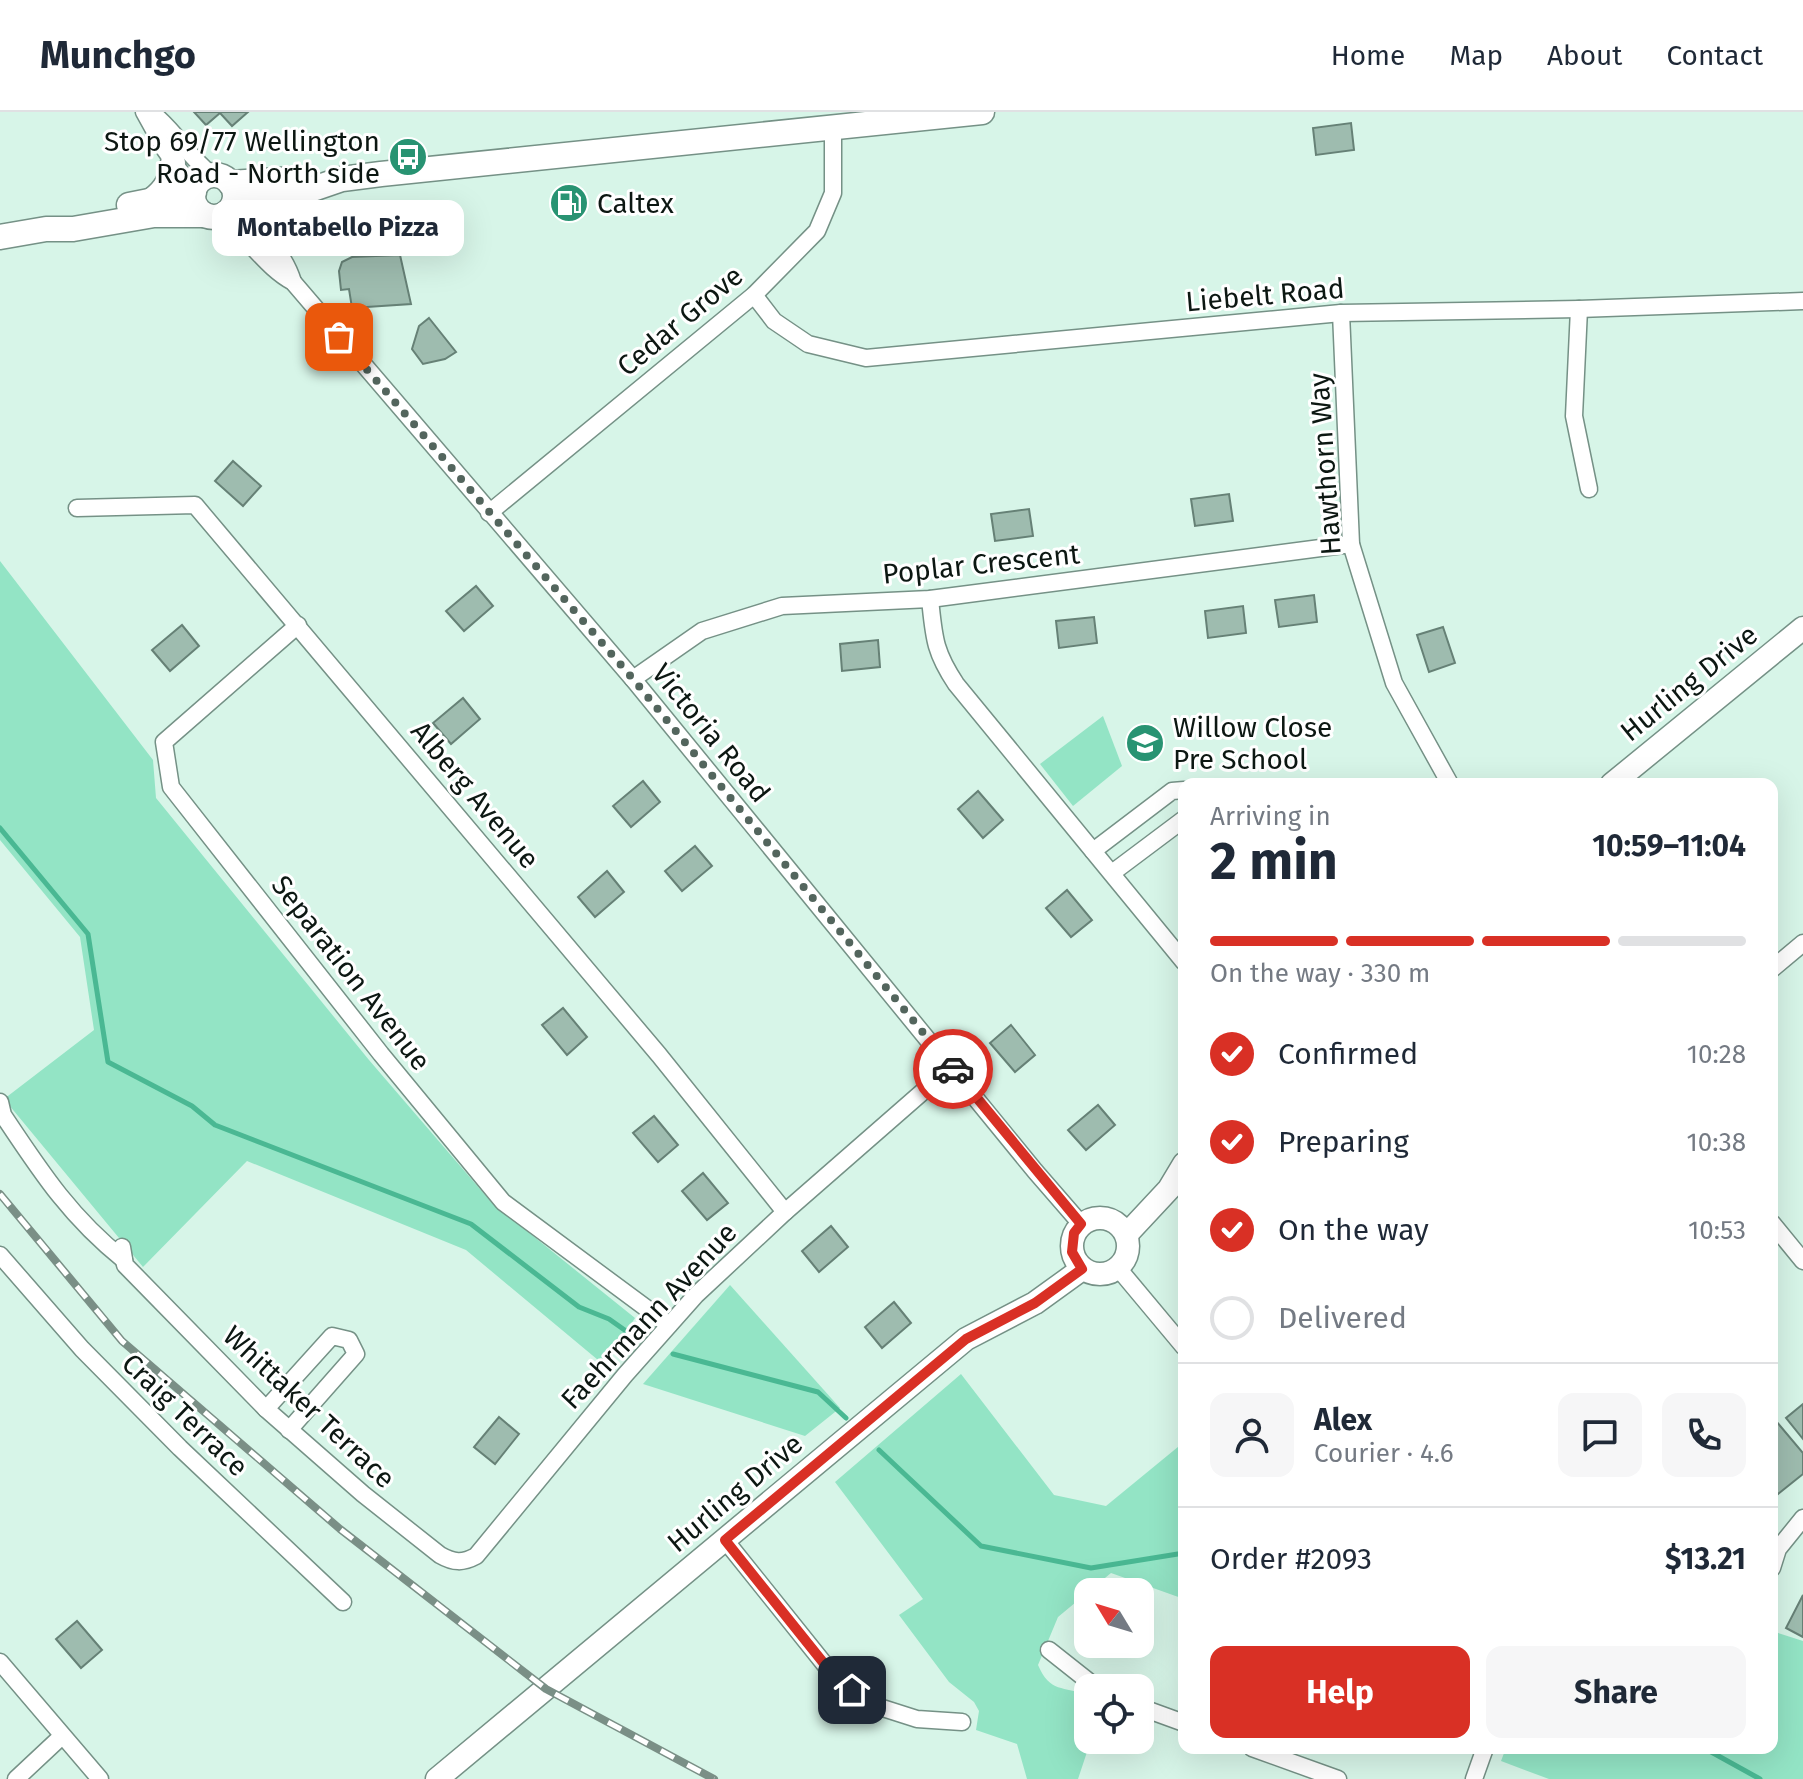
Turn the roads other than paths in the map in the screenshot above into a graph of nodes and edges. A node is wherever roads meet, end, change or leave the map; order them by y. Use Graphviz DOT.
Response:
graph roads {
  1 [pos="144,112"];
  2 [pos="151,112"];
  3 [pos="982,112"];
  4 [pos="833,128"];
  5 [pos="173,163"];
  6 [pos="342,179"];
  7 [pos="273,196"];
  8 [pos="215,197"];
  9 [pos="152,200"];
  10 [pos="256,226"];
  11 [pos="46,229"];
  12 [pos="0,237"];
  13 [pos="293,282"];
  14 [pos="754,295"];
  15 [pos="1803,301"];
  16 [pos="1579,309"];
  17 [pos="1341,313"];
  18 [pos="1589,489"];
  19 [pos="77,508"];
  20 [pos="489,513"];
  21 [pos="1351,544"];
  22 [pos="930,599"];
  23 [pos="298,625"];
  24 [pos="1803,628"];
  25 [pos="633,679"];
  26 [pos="1447,778"];
  27 [pos="1619,778"];
  28 [pos="1178,790"];
  29 [pos="1178,824"];
  30 [pos="1093,851"];
  31 [pos="1112,873"];
  32 [pos="1803,943"];
  33 [pos="1178,955"];
  34 [pos="1778,964"];
  35 [pos="951,1067"];
  36 [pos="0,1102"];
  37 [pos="1178,1174"];
  38 [pos="785,1212"];
  39 [pos="1081,1224"];
  40 [pos="1778,1230"];
  41 [pos="1127,1234"];
  42 [pos="1786,1240"];
  43 [pos="1778,1247"];
  44 [pos="0,1255"];
  45 [pos="1803,1261"];
  46 [pos="1118,1268"];
  47 [pos="1082,1269"];
  48 [pos="669,1325"];
  49 [pos="1178,1340"];
  50 [pos="266,1409"];
  51 [pos="289,1430"];
  52 [pos="1803,1518"];
  53 [pos="725,1540"];
  54 [pos="1778,1549"];
  55 [pos="476,1556"];
  56 [pos="343,1602"];
  57 [pos="1049,1650"];
  58 [pos="0,1662"];
  59 [pos="1079,1674"];
  60 [pos="1154,1712"];
  61 [pos="1178,1721"];
  62 [pos="962,1722"];
  63 [pos="62,1736"];
  64 [pos="1269,1754"];
  65 [pos="1483,1754"];
  66 [pos="16,1779"];
  67 [pos="100,1779"];
  68 [pos="437,1779"];
  69 [pos="1338,1779"];
  70 [pos="1474,1779"];
  1 -- 5 [label="street, Victoria Road"];
  2 -- 8 [label="street, Victoria Road"];
  3 -- 4 [label="main road"];
  4 -- 6 [label="main road"];
  4 -- 14 [label="street, Cedar Grove"];
  5 -- 8 [label="street, Victoria Road"];
  5 -- 9 [label="main road"];
  6 -- 7 [label="main road"];
  6 -- 8 [label="main road"];
  7 -- 8 [label="main road"];
  7 -- 10 [label="main road"];
  8 -- 9 [label="main road"];
  8 -- 10 [label="street, Victoria Road"];
  8 -- 11 [label="main road"];
  8 -- 13 [label="street, Victoria Road"];
  9 -- 11 [label="main road"];
  10 -- 13 [label="street, Victoria Road"];
  11 -- 12 [label="main road"];
  13 -- 20 [label="street, Victoria Road"];
  14 -- 17 [label="street, Liebelt Road"];
  14 -- 20 [label="street, Cedar Grove"];
  15 -- 16 [label="street, Liebelt Road"];
  16 -- 17 [label="street, Liebelt Road"];
  16 -- 18 [label="street"];
  17 -- 21 [label="street, Hawthorn Way"];
  19 -- 23 [label="street, Alberg Avenue"];
  20 -- 25 [label="street, Victoria Road"];
  21 -- 22 [label="street, Poplar Crescent"];
  21 -- 26 [label="street, Hawthorn Way"];
  22 -- 25 [label="street, Poplar Crescent"];
  22 -- 30 [label="street"];
  23 -- 38 [label="street, Alberg Avenue"];
  23 -- 48 [label="street, Separation Avenue"];
  24 -- 27 [label="street, Hurling Drive"];
  25 -- 35 [label="street, Victoria Road"];
  28 -- 30 [label="street"];
  29 -- 31 [label="street"];
  30 -- 31 [label="street"];
  31 -- 33 [label="street"];
  32 -- 34 [label="street"];
  35 -- 38 [label="street, Faehrmann Avenue"];
  35 -- 39 [label="street, Victoria Road"];
  36 -- 50 [label="street, Whittaker Terrace"];
  37 -- 41 [label="street"];
  38 -- 48 [label="street, Faehrmann Avenue"];
  39 -- 41 [label="street"];
  39 -- 47 [label="street"];
  40 -- 42 [label="street"];
  41 -- 46 [label="street"];
  42 -- 43 [label="street"];
  42 -- 45 [label="street"];
  44 -- 56 [label="street, Craig Terrace"];
  46 -- 47 [label="street"];
  46 -- 49 [label="street"];
  47 -- 53 [label="street, Hurling Drive"];
  48 -- 55 [label="street, Faehrmann Avenue"];
  50 -- 51 [label="street, Whittaker Terrace"];
  50 -- 51 [label="street"];
  51 -- 55 [label="street, Whittaker Terrace"];
  52 -- 54 [label="street"];
  53 -- 62 [label="street"];
  53 -- 68 [label="street, Hurling Drive"];
  57 -- 59 [label="street"];
  58 -- 63 [label="street"];
  60 -- 61 [label="street"];
  63 -- 66 [label="street"];
  63 -- 67 [label="street"];
  64 -- 69 [label="street"];
  65 -- 70 [label="street"];
}
